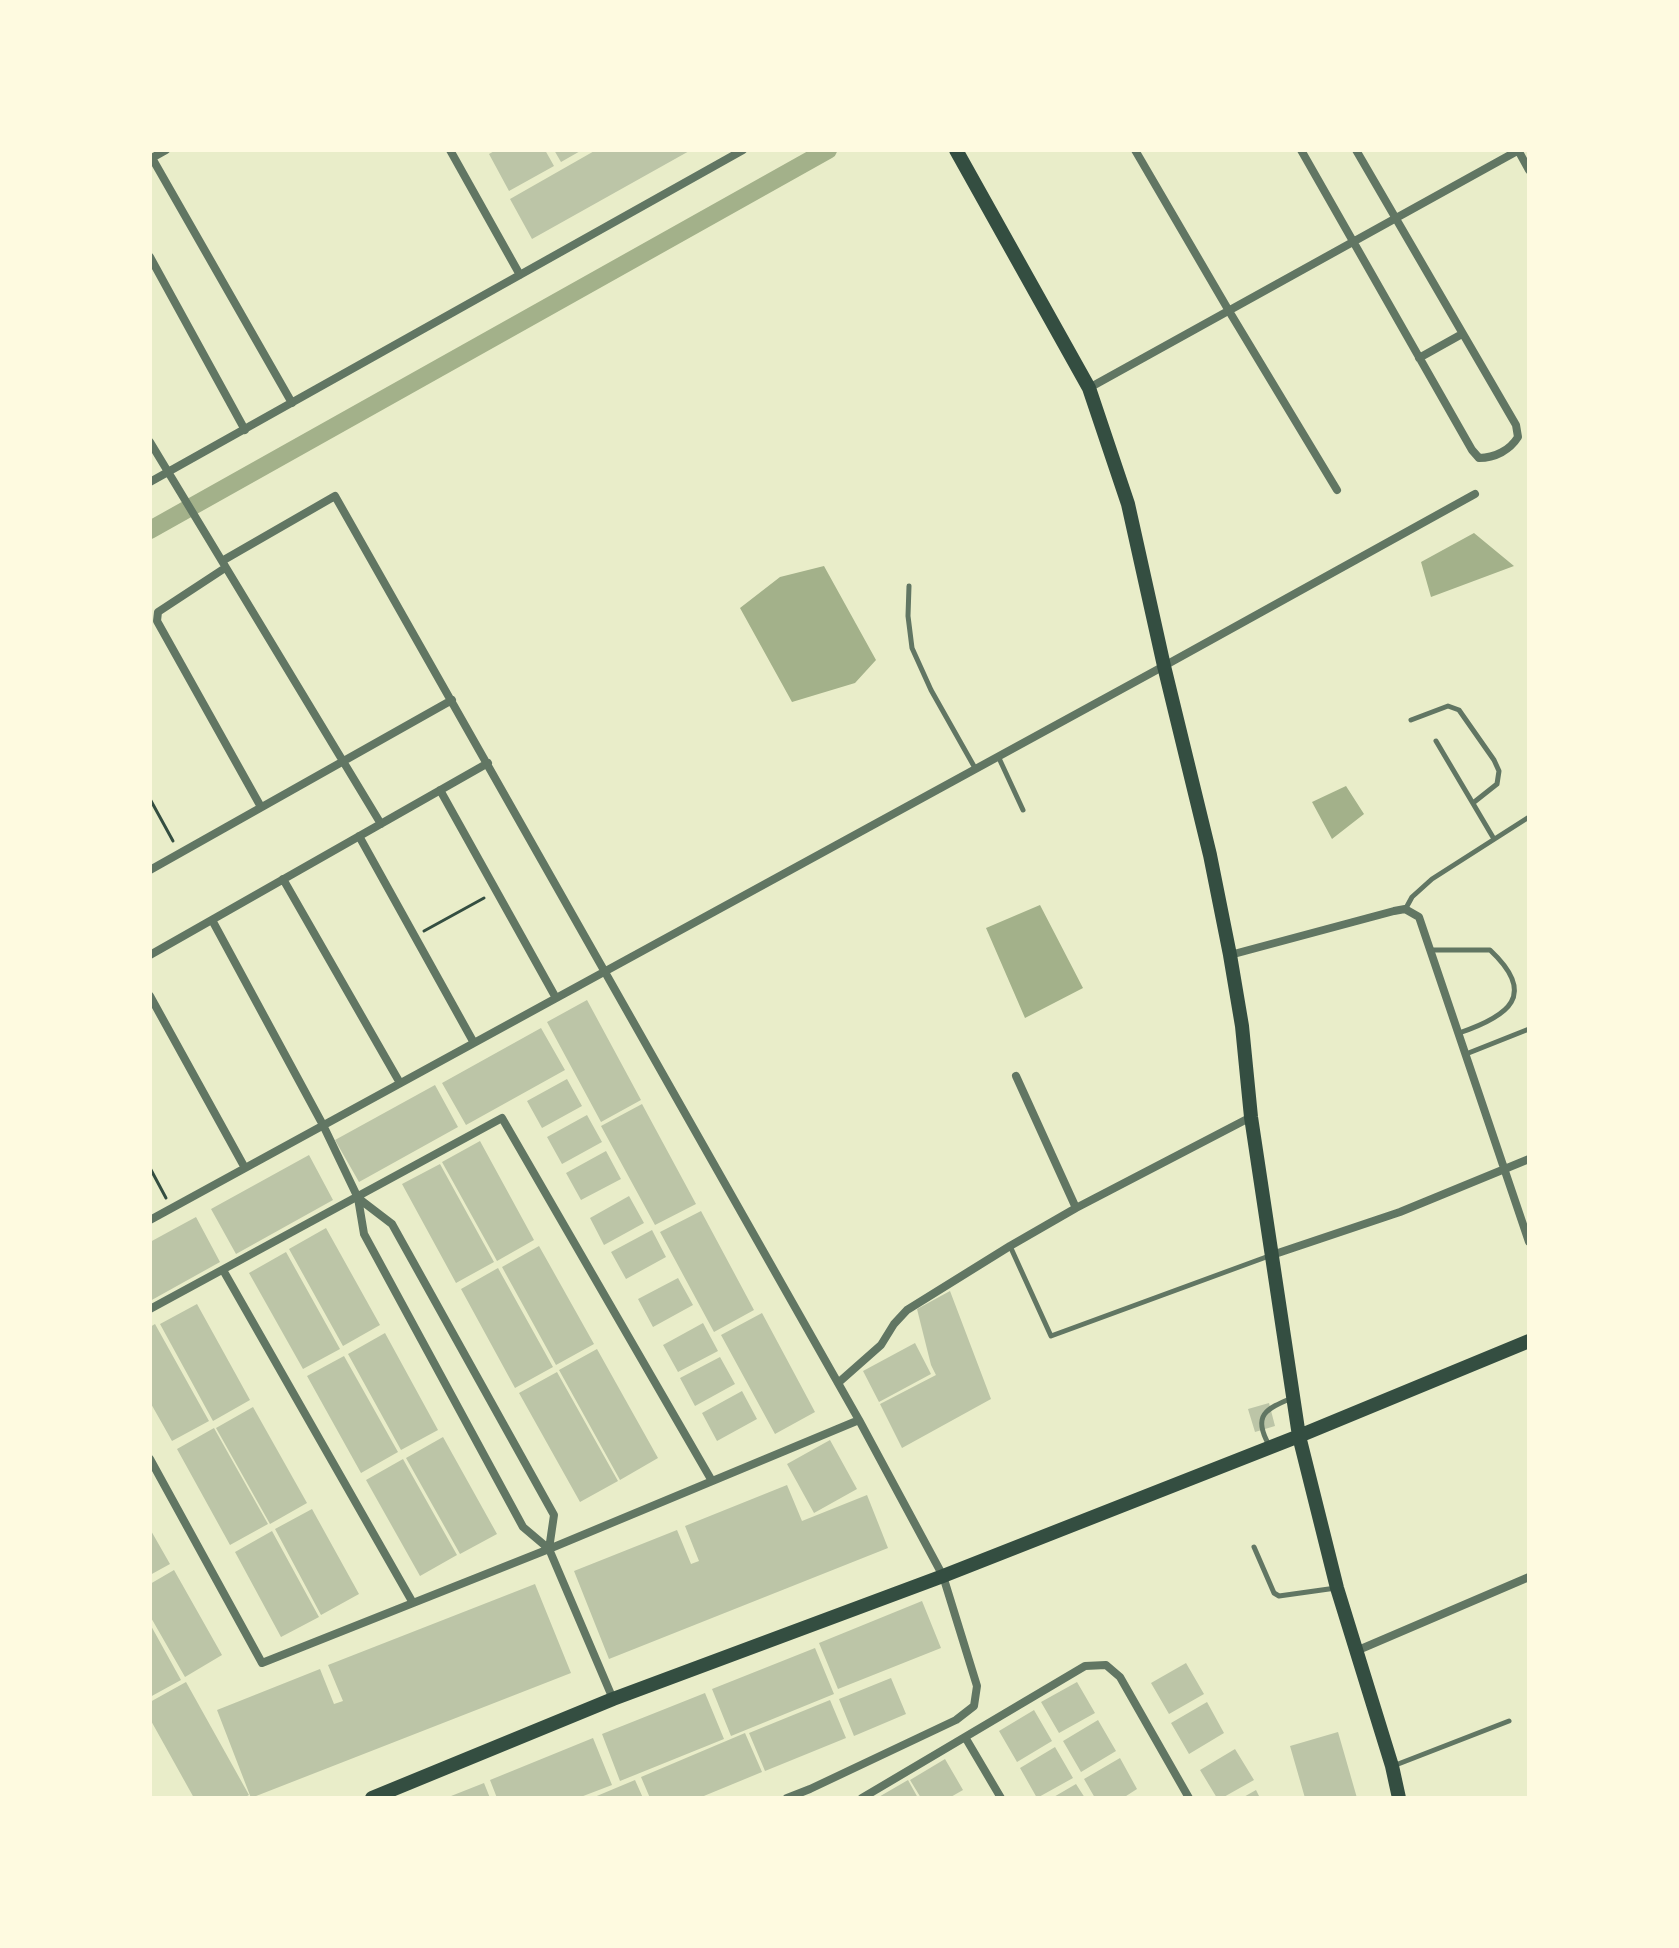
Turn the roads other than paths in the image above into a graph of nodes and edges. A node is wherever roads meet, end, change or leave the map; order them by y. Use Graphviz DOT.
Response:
graph roads {
  1 [pos="166,150"];
  2 [pos="743,150"];
  3 [pos="956,150"];
  4 [pos="1135,150"];
  5 [pos="1301,150"];
  6 [pos="1356,150"];
  7 [pos="1518,150"];
  8 [pos="454,151"];
  9 [pos="151,159"];
  10 [pos="1529,170"];
  11 [pos="1395,219"];
  12 [pos="1353,243"];
  13 [pos="150,257"];
  14 [pos="520,275"];
  15 [pos="1229,311"];
  16 [pos="1462,334"];
  17 [pos="1419,358"];
  18 [pos="1089,388"];
  19 [pos="292,403"];
  20 [pos="245,430"];
  21 [pos="150,442"];
  22 [pos="168,472"];
  23 [pos="150,482"];
  24 [pos="1337,490"];
  25 [pos="1475,494"];
  26 [pos="223,564"];
  27 [pos="909,586"];
  28 [pos="1164,666"];
  29 [pos="452,700"];
  30 [pos="1411,720"];
  31 [pos="1436,741"];
  32 [pos="998,756"];
  33 [pos="343,761"];
  34 [pos="488,763"];
  35 [pos="975,768"];
  36 [pos="440,790"];
  37 [pos="1473,803"];
  38 [pos="261,807"];
  39 [pos="1023,810"];
  40 [pos="1529,817"];
  41 [pos="381,824"];
  42 [pos="359,836"];
  43 [pos="1494,839"];
  44 [pos="150,870"];
  45 [pos="283,879"];
  46 [pos="1405,909"];
  47 [pos="212,920"];
  48 [pos="1431,950"];
  49 [pos="150,955"];
  50 [pos="1230,955"];
  51 [pos="605,971"];
  52 [pos="150,996"];
  53 [pos="556,998"];
  54 [pos="1529,1029"];
  55 [pos="1459,1033"];
  56 [pos="474,1043"];
  57 [pos="1466,1054"];
  58 [pos="1016,1076"];
  59 [pos="400,1083"];
  60 [pos="1251,1117"];
  61 [pos="323,1125"];
  62 [pos="1529,1159"];
  63 [pos="245,1168"];
  64 [pos="1503,1169"];
  65 [pos="358,1198"];
  66 [pos="1076,1208"];
  67 [pos="150,1220"];
  68 [pos="1529,1242"];
  69 [pos="1010,1246"];
  70 [pos="1272,1255"];
  71 [pos="223,1270"];
  72 [pos="150,1309"];
  73 [pos="1529,1341"];
  74 [pos="838,1383"];
  75 [pos="1293,1397"];
  76 [pos="859,1420"];
  77 [pos="1299,1436"];
  78 [pos="1270,1447"];
  79 [pos="150,1459"];
  80 [pos="712,1481"];
  81 [pos="1254,1547"];
  82 [pos="549,1549"];
  83 [pos="943,1576"];
  84 [pos="1529,1577"];
  85 [pos="1337,1588"];
  86 [pos="413,1603"];
  87 [pos="1356,1651"];
  88 [pos="613,1699"];
  89 [pos="1509,1721"];
  90 [pos="965,1737"];
  91 [pos="1392,1766"];
  92 [pos="372,1798"];
  93 [pos="787,1798"];
  94 [pos="862,1798"];
  95 [pos="1001,1798"];
  96 [pos="1189,1798"];
  97 [pos="1399,1798"];
  1 -- 9 [label="street"];
  2 -- 14 [label="street"];
  3 -- 18 [label="main road"];
  4 -- 15 [label="street"];
  5 -- 12 [label="street"];
  6 -- 11 [label="street"];
  7 -- 10 [label="street"];
  7 -- 11 [label="street"];
  8 -- 14 [label="street"];
  9 -- 19 [label="street"];
  11 -- 12 [label="street"];
  11 -- 16 [label="street"];
  12 -- 15 [label="street"];
  12 -- 17 [label="street"];
  13 -- 20 [label="street"];
  14 -- 19 [label="street"];
  15 -- 18 [label="street"];
  15 -- 24 [label="street"];
  16 -- 17 [label="street"];
  16 -- 17 [label="street"];
  18 -- 28 [label="main road"];
  19 -- 20 [label="street"];
  20 -- 22 [label="street"];
  21 -- 22 [label="street"];
  22 -- 23 [label="street"];
  22 -- 26 [label="street"];
  25 -- 28 [label="street"];
  26 -- 29 [label="street"];
  26 -- 33 [label="street"];
  26 -- 38 [label="street"];
  27 -- 35 [label="lane"];
  28 -- 32 [label="street"];
  28 -- 50 [label="main road"];
  29 -- 33 [label="street"];
  29 -- 34 [label="street"];
  30 -- 37 [label="lane"];
  31 -- 37 [label="lane"];
  32 -- 35 [label="street"];
  32 -- 39 [label="lane"];
  33 -- 38 [label="street"];
  33 -- 41 [label="street"];
  34 -- 36 [label="street"];
  34 -- 51 [label="street"];
  35 -- 51 [label="street"];
  36 -- 41 [label="street"];
  36 -- 53 [label="street"];
  37 -- 43 [label="lane"];
  38 -- 44 [label="street"];
  40 -- 43 [label="lane"];
  41 -- 42 [label="street"];
  42 -- 45 [label="street"];
  42 -- 56 [label="street"];
  43 -- 46 [label="lane"];
  45 -- 47 [label="street"];
  45 -- 59 [label="street"];
  46 -- 48 [label="street"];
  46 -- 50 [label="street"];
  47 -- 49 [label="street"];
  47 -- 61 [label="street"];
  48 -- 55 [label="street"];
  48 -- 55 [label="lane"];
  50 -- 60 [label="main road"];
  51 -- 53 [label="street"];
  51 -- 74 [label="street"];
  52 -- 63 [label="street"];
  53 -- 56 [label="street"];
  54 -- 57 [label="lane"];
  55 -- 57 [label="street"];
  56 -- 59 [label="street"];
  57 -- 64 [label="street"];
  58 -- 66 [label="street"];
  59 -- 61 [label="street"];
  60 -- 66 [label="street"];
  60 -- 70 [label="main road"];
  61 -- 63 [label="street"];
  61 -- 65 [label="street"];
  62 -- 64 [label="street"];
  63 -- 67 [label="street"];
  64 -- 68 [label="street"];
  64 -- 70 [label="street"];
  65 -- 71 [label="street"];
  65 -- 80 [label="street"];
  65 -- 82 [label="street"];
  65 -- 82 [label="street"];
  66 -- 69 [label="street"];
  69 -- 70 [label="lane"];
  69 -- 74 [label="street"];
  70 -- 75 [label="main road"];
  71 -- 72 [label="street"];
  71 -- 86 [label="street"];
  73 -- 77 [label="main road"];
  74 -- 76 [label="street"];
  75 -- 77 [label="main road"];
  75 -- 78 [label="lane"];
  76 -- 80 [label="street"];
  76 -- 83 [label="street"];
  77 -- 78 [label="main road"];
  77 -- 85 [label="main road"];
  78 -- 83 [label="main road"];
  79 -- 86 [label="street"];
  80 -- 82 [label="street"];
  81 -- 85 [label="lane"];
  82 -- 86 [label="street"];
  82 -- 88 [label="street"];
  83 -- 88 [label="main road"];
  83 -- 93 [label="street"];
  84 -- 87 [label="street"];
  85 -- 87 [label="main road"];
  87 -- 91 [label="main road"];
  88 -- 92 [label="main road"];
  89 -- 91 [label="lane"];
  90 -- 94 [label="street"];
  90 -- 95 [label="street"];
  90 -- 96 [label="street"];
  91 -- 97 [label="main road"];
}
